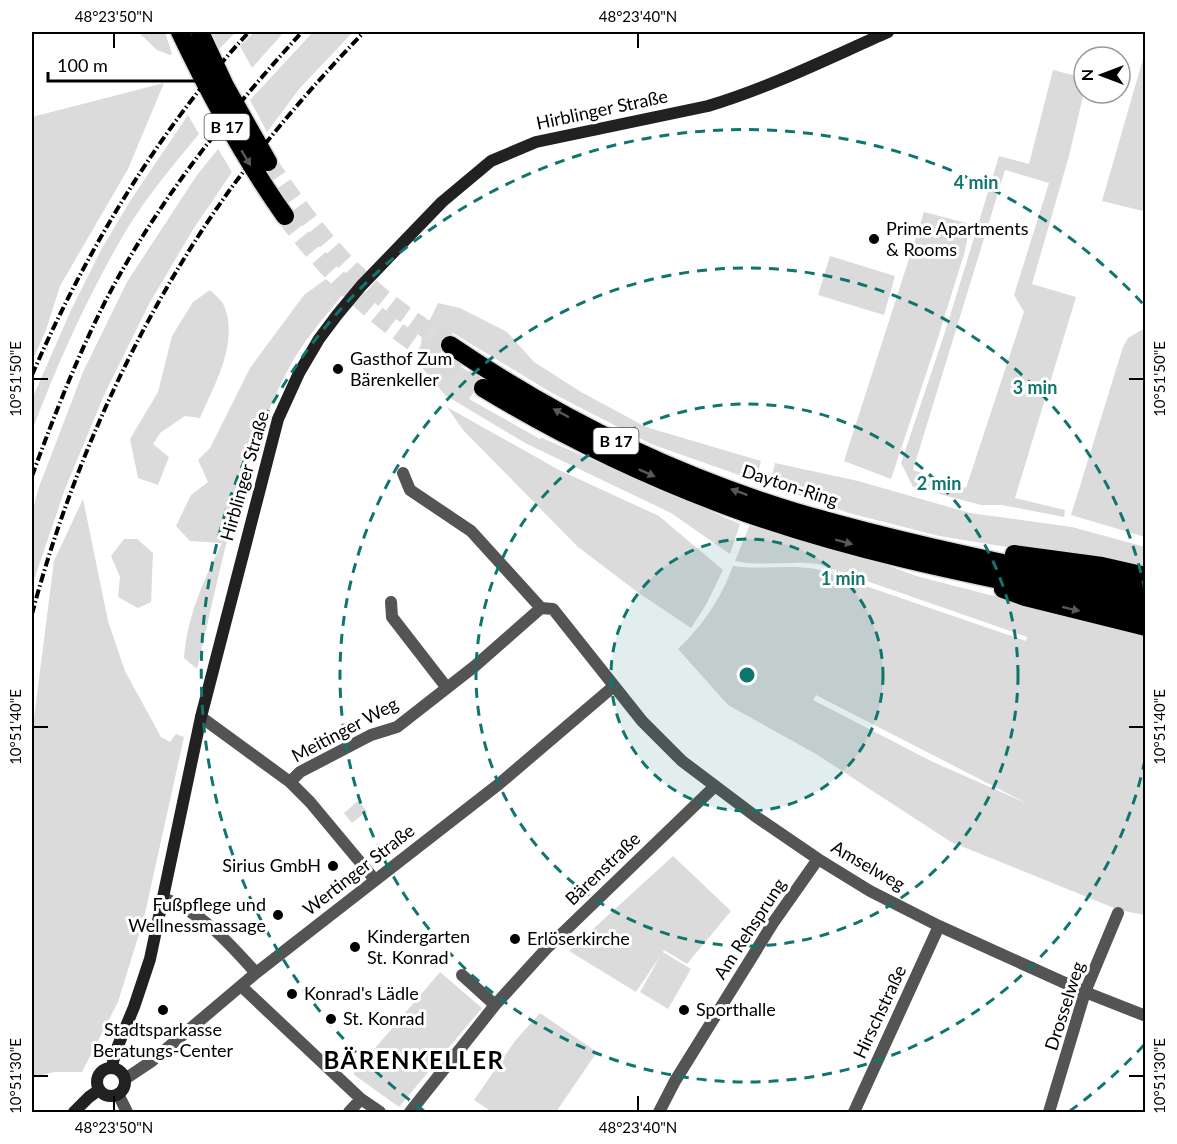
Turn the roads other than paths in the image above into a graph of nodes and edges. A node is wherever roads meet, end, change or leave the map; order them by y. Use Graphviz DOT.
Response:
graph roads {
  1 [pos="180,32"];
  2 [pos="200,32"];
  3 [pos="888,32"];
  4 [pos="268,162"];
  5 [pos="285,216"];
  6 [pos="450,345"];
  7 [pos="483,388"];
  8 [pos="403,473"];
  9 [pos="936,556"];
  10 [pos="1146,576"];
  11 [pos="1146,594"];
  12 [pos="391,602"];
  13 [pos="541,608"];
  14 [pos="1146,610"];
  15 [pos="1146,627"];
  16 [pos="614,686"];
  17 [pos="447,688"];
  18 [pos="201,717"];
  19 [pos="290,782"];
  20 [pos="714,787"];
  21 [pos="818,859"];
  22 [pos="375,880"];
  23 [pos="163,898"];
  24 [pos="1118,913"];
  25 [pos="939,926"];
  26 [pos="256,973"];
  27 [pos="462,975"];
  28 [pos="241,986"];
  29 [pos="1085,993"];
  30 [pos="495,1005"];
  31 [pos="1146,1016"];
  32 [pos="112,1067"];
  33 [pos="125,1079"];
  34 [pos="99,1090"];
  35 [pos="118,1094"];
  36 [pos="361,1099"];
  37 [pos="74,1113"];
  38 [pos="127,1113"];
  39 [pos="349,1113"];
  40 [pos="380,1113"];
  41 [pos="410,1113"];
  42 [pos="659,1113"];
  43 [pos="854,1113"];
  44 [pos="1049,1113"];
  1 -- 5 [label="highway, B 17, one-way"];
  2 -- 4 [label="highway, B 17"];
  3 -- 18 [label="street, Hirblinger Straße"];
  9 -- 6 [label="highway, Dayton-Ring / B 17, one-way"];
  7 -- 9 [label="highway, Dayton-Ring / B 17, one-way"];
  8 -- 13 [label="street"];
  9 -- 10 [label="highway"];
  9 -- 11 [label="highway, Dayton-Ring / B 17"];
  9 -- 14 [label="highway, Dayton-Ring / B 17"];
  9 -- 15 [label="highway, one-way"];
  12 -- 17 [label="street"];
  13 -- 16 [label="street"];
  13 -- 17 [label="street, Meitinger Weg"];
  16 -- 20 [label="street, Amselweg"];
  16 -- 22 [label="street, Wertinger Straße"];
  17 -- 19 [label="street, Meitinger Weg"];
  18 -- 19 [label="street"];
  18 -- 23 [label="street, Hirblinger Straße"];
  19 -- 22 [label="street"];
  20 -- 21 [label="street, Amselweg"];
  20 -- 30 [label="street, Bärenstraße"];
  21 -- 25 [label="street, Amselweg"];
  21 -- 42 [label="street, Am Rehsprung"];
  22 -- 26 [label="street, Wertinger Straße"];
  23 -- 26 [label="street"];
  23 -- 32 [label="street, Hirblinger Straße"];
  24 -- 29 [label="street, Drosselweg"];
  25 -- 29 [label="street, Amselweg"];
  25 -- 43 [label="street, Hirschstraße"];
  26 -- 28 [label="street, Wertinger Straße"];
  27 -- 30 [label="street"];
  28 -- 33 [label="street, Wertinger Straße"];
  28 -- 36 [label="street"];
  29 -- 31 [label="street, Amselweg"];
  29 -- 44 [label="street, Drosselweg"];
  30 -- 41 [label="street, Bärenstraße"];
  32 -- 33 [label="street"];
  32 -- 34 [label="street, Hirblinger Straße"];
  33 -- 35 [label="street"];
  34 -- 35 [label="street"];
  34 -- 37 [label="street, Hirblinger Straße"];
  35 -- 38 [label="street"];
  36 -- 39 [label="street"];
  36 -- 40 [label="street"];
}
